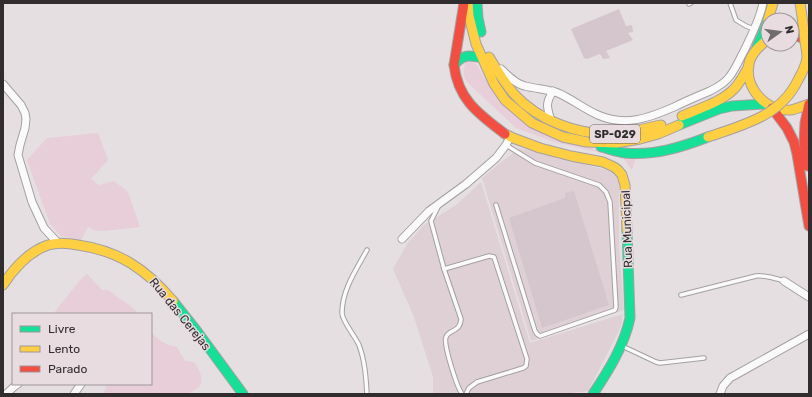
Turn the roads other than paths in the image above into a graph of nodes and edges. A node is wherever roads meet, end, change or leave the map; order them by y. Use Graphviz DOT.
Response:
graph roads {
  1 [pos="464,3"];
  2 [pos="468,3"];
  3 [pos="477,3"];
  4 [pos="730,3"];
  5 [pos="763,3"];
  6 [pos="800,3"];
  7 [pos="754,29"];
  8 [pos="760,38"];
  9 [pos="760,46"];
  10 [pos="755,50"];
  11 [pos="807,56"];
  12 [pos="485,58"];
  13 [pos="454,65"];
  14 [pos="749,66"];
  15 [pos="809,71"];
  16 [pos="3,84"];
  17 [pos="553,91"];
  18 [pos="809,104"];
  19 [pos="769,106"];
  20 [pos="551,121"];
  21 [pos="508,141"];
  22 [pos="587,142"];
  23 [pos="809,178"];
  24 [pos="440,203"];
  25 [pos="496,205"];
  26 [pos="809,226"];
  27 [pos="402,238"];
  28 [pos="57,242"];
  29 [pos="367,250"];
  30 [pos="444,269"];
  31 [pos="784,281"];
  32 [pos="3,285"];
  33 [pos="681,295"];
  34 [pos="809,297"];
  35 [pos="809,334"];
  36 [pos="621,346"];
  37 [pos="704,358"];
  38 [pos="16,385"];
  39 [pos="80,385"];
  40 [pos="6,394"];
  41 [pos="74,394"];
  42 [pos="243,394"];
  43 [pos="367,394"];
  44 [pos="462,394"];
  45 [pos="466,394"];
  46 [pos="593,394"];
  47 [pos="720,394"];
  1 -- 13 [label="main road, Rua Municipal"];
  2 -- 12 [label="main road, SP-029"];
  3 -- 12 [label="main road, SP-029"];
  4 -- 7 [label="lane"];
  5 -- 7 [label="street"];
  6 -- 11 [label="main road, bridge"];
  7 -- 17 [label="street"];
  8 -- 10 [label="main road"];
  9 -- 10 [label="main road"];
  10 -- 14 [label="main road"];
  11 -- 15 [label="main road, bridge"];
  11 -- 22 [label="main road, bridge"];
  12 -- 13 [label="main road"];
  12 -- 17 [label="street"];
  12 -- 20 [label="main road, SP-029"];
  12 -- 22 [label="main road, SP-029"];
  13 -- 21 [label="main road, Rua Municipal"];
  14 -- 19 [label="main road"];
  14 -- 20 [label="main road, SP-029"];
  16 -- 28 [label="street"];
  17 -- 20 [label="street"];
  18 -- 19 [label="main road"];
  18 -- 23 [label="main road"];
  19 -- 22 [label="main road, SP-029"];
  19 -- 26 [label="main road"];
  21 -- 24 [label="street"];
  21 -- 25 [label="lane"];
  21 -- 36 [label="main road, Rua Municipal"];
  24 -- 27 [label="street"];
  24 -- 30 [label="lane"];
  28 -- 32 [label="main road"];
  28 -- 42 [label="main road, Rua das Cerejas"];
  29 -- 43 [label="lane"];
  30 -- 44 [label="lane"];
  30 -- 45 [label="lane"];
  31 -- 33 [label="lane"];
  31 -- 34 [label="street"];
  35 -- 47 [label="street"];
  36 -- 37 [label="lane"];
  36 -- 46 [label="main road, Rua Municipal"];
  38 -- 40 [label="street"];
  39 -- 41 [label="street"];
}
